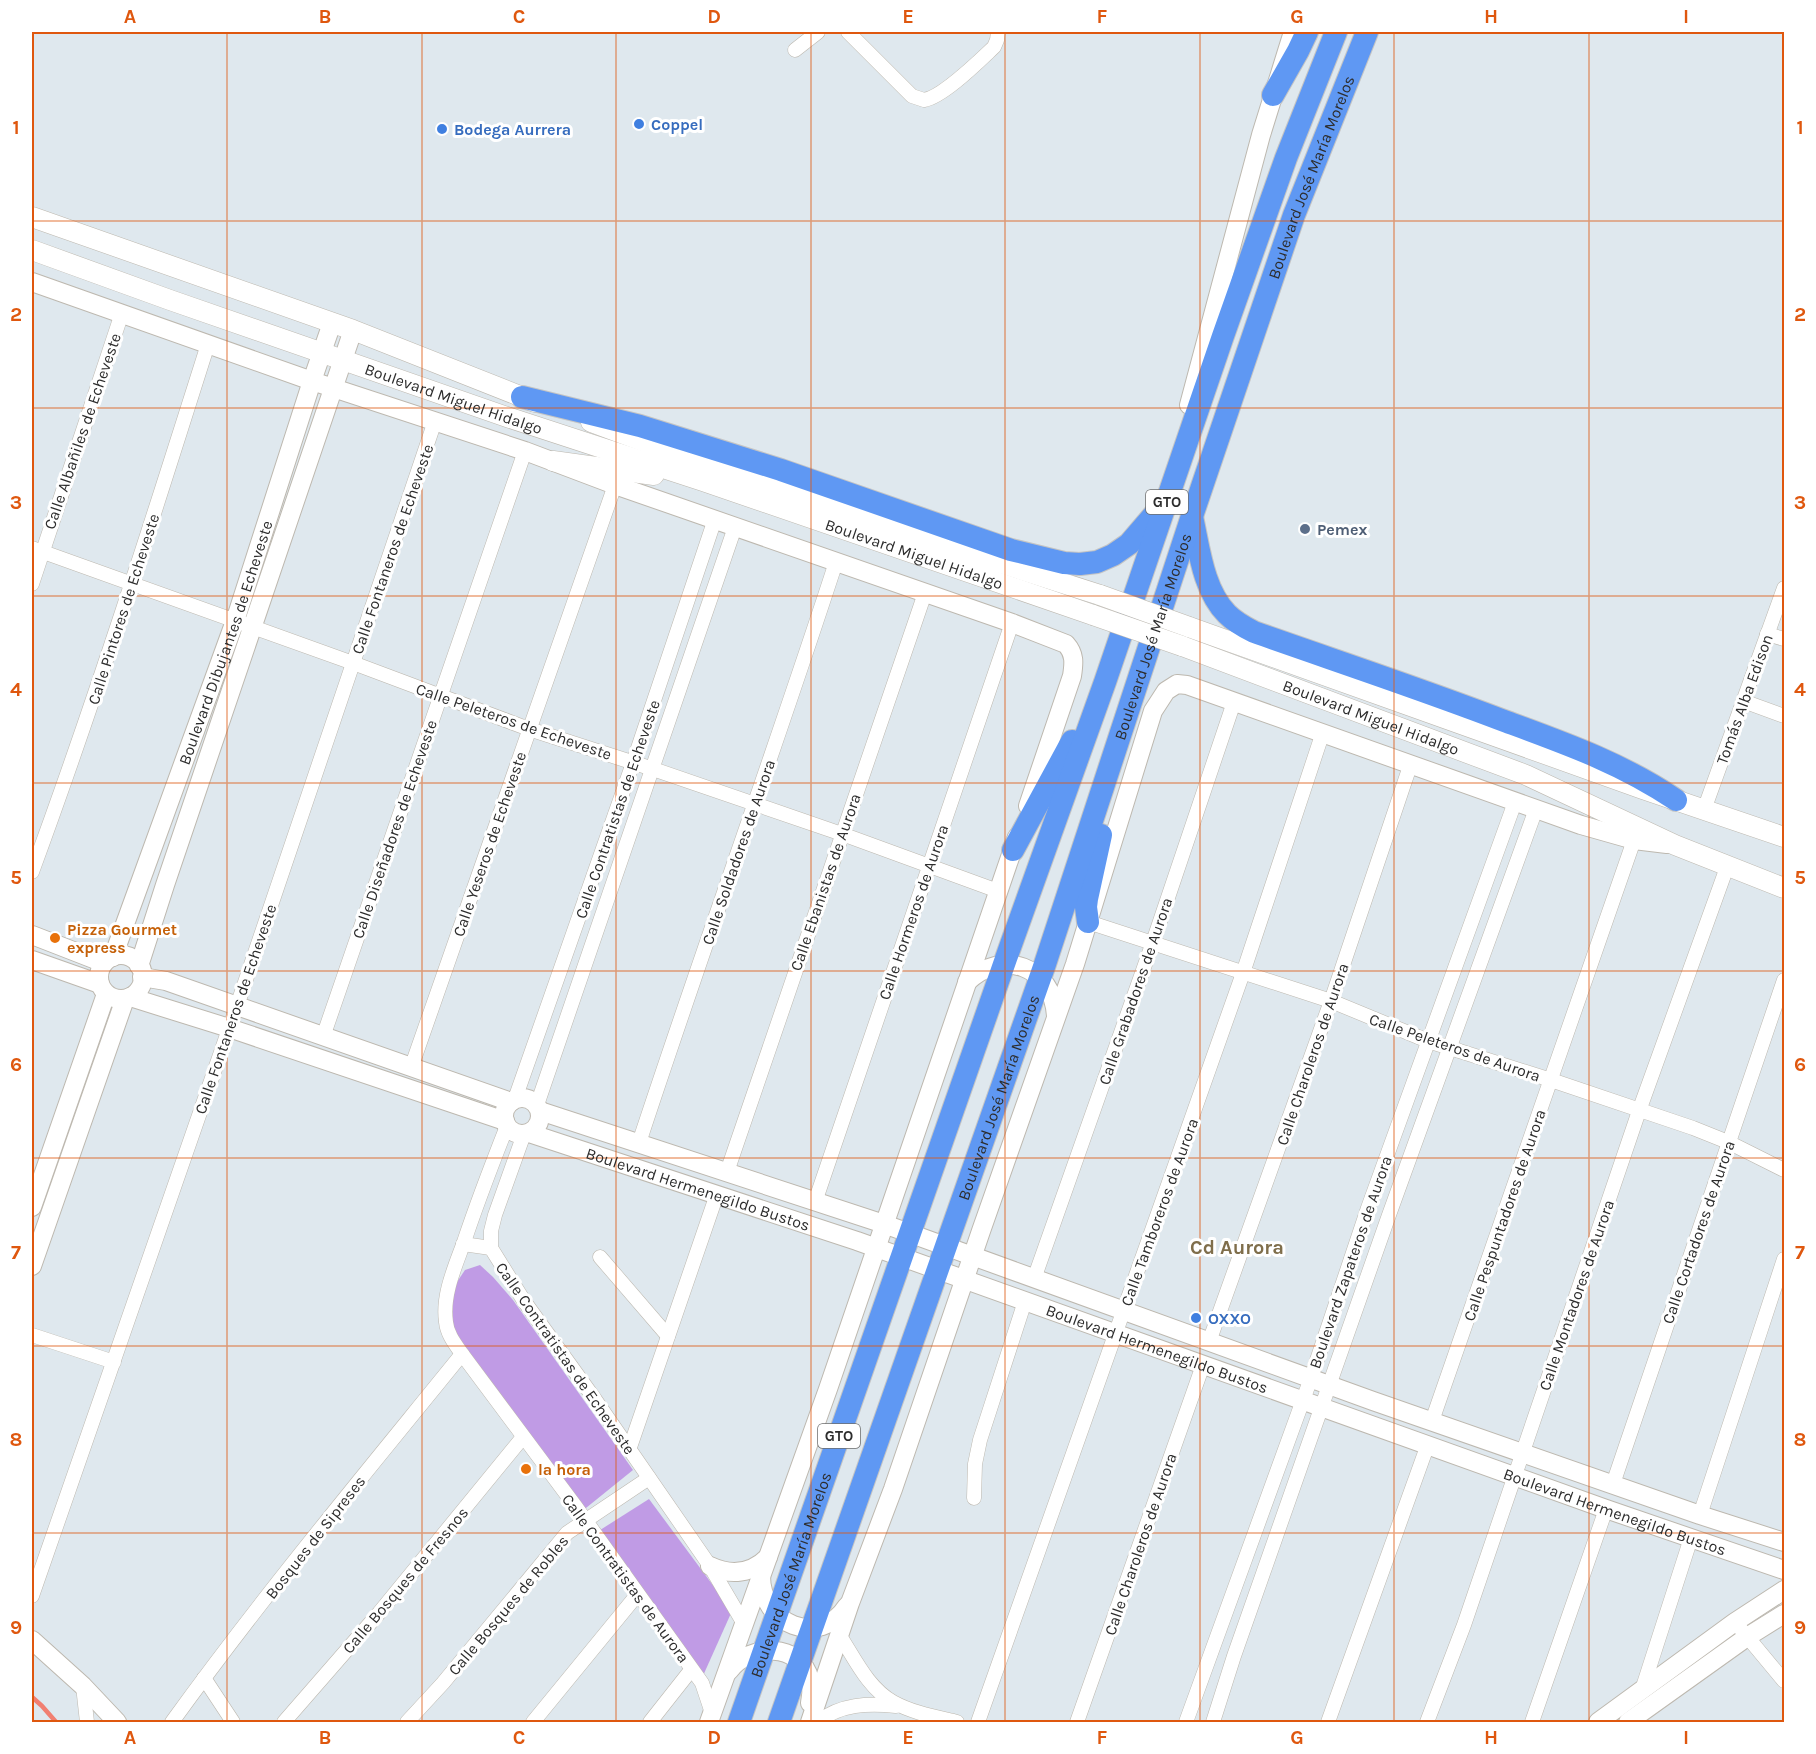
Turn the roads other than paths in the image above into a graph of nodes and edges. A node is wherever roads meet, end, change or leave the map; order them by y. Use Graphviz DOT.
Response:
graph roads {
  1 [pos="818,32"];
  2 [pos="848,32"];
  3 [pos="998,32"];
  4 [pos="1293,32"];
  5 [pos="1307,32"];
  6 [pos="1336,32"];
  7 [pos="1367,32"];
  8 [pos="795,50"];
  9 [pos="1273,95"];
  10 [pos="32,217"];
  11 [pos="32,250"];
  12 [pos="32,284"];
  13 [pos="122,313"];
  14 [pos="332,323"];
  15 [pos="352,330"];
  16 [pos="207,344"];
  17 [pos="322,353"];
  18 [pos="342,360"];
  19 [pos="312,381"];
  20 [pos="333,388"];
  21 [pos="522,397"];
  22 [pos="435,421"];
  23 [pos="525,451"];
  24 [pos="553,461"];
  25 [pos="703,481"];
  26 [pos="615,485"];
  27 [pos="1169,496"];
  28 [pos="1192,516"];
  29 [pos="715,519"];
  30 [pos="735,527"];
  31 [pos="37,550"];
  32 [pos="836,562"];
  33 [pos="32,584"];
  34 [pos="132,584"];
  35 [pos="1785,588"];
  36 [pos="925,593"];
  37 [pos="235,621"];
  38 [pos="1012,623"];
  39 [pos="254,627"];
  40 [pos="1767,634"];
  41 [pos="1785,639"];
  42 [pos="353,663"];
  43 [pos="1105,682"];
  44 [pos="440,696"];
  45 [pos="1743,701"];
  46 [pos="1234,702"];
  47 [pos="1785,716"];
  48 [pos="1126,718"];
  49 [pos="529,729"];
  50 [pos="1322,735"];
  51 [pos="633,763"];
  52 [pos="1410,766"];
  53 [pos="653,769"];
  54 [pos="1676,800"];
  55 [pos="1515,802"];
  56 [pos="755,805"];
  57 [pos="1536,809"];
  58 [pos="1704,810"];
  59 [pos="842,834"];
  60 [pos="1785,837"];
  61 [pos="1635,840"];
  62 [pos="1675,845"];
  63 [pos="1013,850"];
  64 [pos="929,867"];
  65 [pos="1728,867"];
  66 [pos="32,872"];
  67 [pos="1785,888"];
  68 [pos="998,891"];
  69 [pos="1088,922"];
  70 [pos="32,935"];
  71 [pos="1153,942"];
  72 [pos="32,960"];
  73 [pos="108,960"];
  74 [pos="1005,964"];
  75 [pos="141,971"];
  76 [pos="1243,973"];
  77 [pos="1040,977"];
  78 [pos="1785,980"];
  79 [pos="967,982"];
  80 [pos="103,989"];
  81 [pos="127,998"];
  82 [pos="1331,1001"];
  83 [pos="237,1006"];
  84 [pos="1056,1016"];
  85 [pos="229,1028"];
  86 [pos="323,1037"];
  87 [pos="1428,1041"];
  88 [pos="1449,1048"];
  89 [pos="411,1068"];
  90 [pos="1551,1080"];
  91 [pos="513,1101"];
  92 [pos="538,1108"];
  93 [pos="1639,1111"];
  94 [pos="506,1123"];
  95 [pos="526,1133"];
  96 [pos="1728,1142"];
  97 [pos="639,1143"];
  98 [pos="1785,1170"];
  99 [pos="727,1172"];
  100 [pos="717,1194"];
  101 [pos="815,1202"];
  102 [pos="32,1207"];
  103 [pos="884,1224"];
  104 [pos="911,1233"];
  105 [pos="463,1244"];
  106 [pos="946,1245"];
  107 [pos="491,1248"];
  108 [pos="876,1248"];
  109 [pos="973,1255"];
  110 [pos="600,1257"];
  111 [pos="902,1257"];
  112 [pos="1785,1259"];
  113 [pos="32,1266"];
  114 [pos="938,1269"];
  115 [pos="1034,1279"];
  116 [pos="965,1280"];
  117 [pos="1025,1302"];
  118 [pos="1124,1311"];
  119 [pos="1116,1333"];
  120 [pos="32,1335"];
  121 [pos="668,1336"];
  122 [pos="1209,1342"];
  123 [pos="462,1354"];
  124 [pos="114,1362"];
  125 [pos="1203,1365"];
  126 [pos="1311,1378"];
  127 [pos="1330,1385"];
  128 [pos="1302,1401"];
  129 [pos="1322,1407"];
  130 [pos="1432,1421"];
  131 [pos="523,1437"];
  132 [pos="1428,1444"];
  133 [pos="629,1450"];
  134 [pos="1522,1453"];
  135 [pos="1515,1475"];
  136 [pos="649,1478"];
  137 [pos="1613,1484"];
  138 [pos="974,1498"];
  139 [pos="1606,1509"];
  140 [pos="1701,1515"];
  141 [pos="586,1521"];
  142 [pos="1691,1538"];
  143 [pos="1785,1542"];
  144 [pos="768,1557"];
  145 [pos="710,1566"];
  146 [pos="1785,1570"];
  147 [pos="761,1574"];
  148 [pos="1785,1590"];
  149 [pos="637,1595"];
  150 [pos="32,1596"];
  151 [pos="850,1603"];
  152 [pos="1785,1614"];
  153 [pos="776,1616"];
  154 [pos="1735,1622"];
  155 [pos="744,1624"];
  156 [pos="812,1628"];
  157 [pos="840,1636"];
  158 [pos="1747,1637"];
  159 [pos="32,1640"];
  160 [pos="1211,1649"];
  161 [pos="764,1650"];
  162 [pos="1234,1656"];
  163 [pos="800,1663"];
  164 [pos="692,1670"];
  165 [pos="204,1678"];
  166 [pos="1785,1682"];
  167 [pos="83,1686"];
  168 [pos="721,1686"];
  169 [pos="1642,1690"];
  170 [pos="904,1707"];
  171 [pos="918,1717"];
  172 [pos="711,1718"];
  173 [pos="87,1722"];
  174 [pos="117,1722"];
  175 [pos="172,1722"];
  176 [pos="233,1722"];
  177 [pos="284,1722"];
  178 [pos="407,1722"];
  179 [pos="533,1722"];
  180 [pos="650,1722"];
  181 [pos="739,1722"];
  182 [pos="779,1722"];
  183 [pos="813,1722"];
  184 [pos="957,1722"];
  185 [pos="978,1722"];
  186 [pos="1077,1722"];
  187 [pos="1185,1722"];
  188 [pos="1213,1722"];
  189 [pos="1328,1722"];
  190 [pos="1427,1722"];
  191 [pos="1532,1722"];
  192 [pos="1599,1722"];
  193 [pos="1628,1722"];
  1 -- 8 [label="street"];
  2 -- 3 [label="street"];
  4 -- 9 [label="street, Boulevard José María Morelos"];
  5 -- 9 [label="main road"];
  6 -- 27 [label="main road, Boulevard José María Morelos / GTO"];
  7 -- 28 [label="main road, Boulevard José María Morelos / GTO"];
  9 -- 27 [label="street, Boulevard José María Morelos"];
  10 -- 14 [label="main road, Boulevard Miguel Hidalgo"];
  11 -- 17 [label="main road, Boulevard Miguel Hidalgo"];
  12 -- 13 [label="street"];
  13 -- 16 [label="street"];
  13 -- 31 [label="street, Calle Albañiles de Echeveste"];
  14 -- 15 [label="main road, Boulevard Miguel Hidalgo"];
  14 -- 17 [label="street, Boulevard Dibujantes de Echeveste"];
  15 -- 18 [label="street, Boulevard Dibujantes de Echeveste"];
  15 -- 21 [label="main road, Boulevard Miguel Hidalgo"];
  16 -- 19 [label="street"];
  16 -- 34 [label="street, Calle Pintores de Echeveste"];
  17 -- 18 [label="main road, Boulevard Miguel Hidalgo"];
  17 -- 19 [label="street, Boulevard Dibujantes de Echeveste"];
  18 -- 20 [label="street, Boulevard Dibujantes de Echeveste"];
  18 -- 25 [label="main road, Boulevard Miguel Hidalgo"];
  19 -- 20 [label="street"];
  19 -- 37 [label="street, Boulevard Dibujantes de Echeveste"];
  20 -- 22 [label="street"];
  20 -- 39 [label="street, Boulevard Dibujantes de Echeveste"];
  21 -- 27 [label="main road"];
  21 -- 54 [label="main road, Boulevard Miguel Hidalgo, bridge"];
  22 -- 23 [label="street"];
  22 -- 42 [label="street, Calle Fontaneros de Echeveste"];
  23 -- 24 [label="street"];
  23 -- 44 [label="street, Calle Diseñadores de Echeveste"];
  24 -- 25 [label="main road"];
  24 -- 26 [label="street"];
  25 -- 62 [label="main road, Boulevard Miguel Hidalgo, bridge"];
  26 -- 29 [label="street"];
  26 -- 49 [label="street, Calle Yeseros de Echeveste"];
  27 -- 43 [label="main road, Boulevard José María Morelos / GTO"];
  28 -- 48 [label="main road, Boulevard José María Morelos / GTO"];
  28 -- 54 [label="main road"];
  29 -- 30 [label="street"];
  29 -- 51 [label="street, Calle Contratistas de Echeveste"];
  30 -- 32 [label="street"];
  30 -- 53 [label="street, Calle Contratistas de Echeveste"];
  31 -- 33 [label="street, Calle Albañiles de Echeveste"];
  31 -- 34 [label="street, Calle Peleteros de Echeveste"];
  32 -- 36 [label="street"];
  32 -- 56 [label="street, Calle Soldadores de Aurora"];
  34 -- 37 [label="street, Calle Peleteros de Echeveste"];
  34 -- 66 [label="street, Calle Pintores de Echeveste"];
  35 -- 40 [label="street, Tomás Alba Edison"];
  36 -- 38 [label="street"];
  36 -- 59 [label="street, Calle Ebanistas de Aurora"];
  37 -- 39 [label="street, Calle Peleteros de Echeveste"];
  37 -- 73 [label="street, Boulevard Dibujantes de Echeveste"];
  38 -- 63 [label="street"];
  38 -- 64 [label="street, Calle Hormeros de Aurora"];
  39 -- 42 [label="street, Calle Peleteros de Echeveste"];
  39 -- 75 [label="street, Boulevard Dibujantes de Echeveste"];
  40 -- 41 [label="street"];
  40 -- 45 [label="street, Tomás Alba Edison"];
  42 -- 44 [label="street, Calle Peleteros de Echeveste"];
  42 -- 83 [label="street, Calle Fontaneros de Echeveste"];
  43 -- 63 [label="main road"];
  43 -- 74 [label="main road, Boulevard José María Morelos / GTO"];
  44 -- 49 [label="street, Calle Peleteros de Echeveste"];
  44 -- 86 [label="street, Calle Diseñadores de Echeveste"];
  45 -- 47 [label="street"];
  45 -- 58 [label="street, Tomás Alba Edison"];
  46 -- 50 [label="street"];
  46 -- 69 [label="street"];
  46 -- 71 [label="street, Calle Grabadores de Aurora"];
  48 -- 69 [label="main road"];
  48 -- 77 [label="main road, Boulevard José María Morelos / GTO"];
  49 -- 51 [label="street, Calle Peleteros de Echeveste"];
  49 -- 89 [label="street, Calle Yeseros de Echeveste"];
  50 -- 52 [label="street"];
  50 -- 76 [label="street, Calle Tamboreros de Aurora"];
  51 -- 53 [label="street, Calle Peleteros de Echeveste"];
  51 -- 91 [label="street, Calle Contratistas de Echeveste"];
  52 -- 55 [label="street"];
  52 -- 82 [label="street, Calle Charoleros de Aurora"];
  53 -- 56 [label="street, Calle Peleteros de Echeveste"];
  53 -- 92 [label="street, Calle Contratistas de Echeveste"];
  54 -- 58 [label="main road, Boulevard Miguel Hidalgo"];
  55 -- 57 [label="street"];
  55 -- 87 [label="street, Boulevard Zapateros de Aurora"];
  56 -- 59 [label="street, Calle Peleteros de Echeveste"];
  56 -- 97 [label="street, Calle Soldadores de Aurora"];
  57 -- 61 [label="street"];
  57 -- 88 [label="street, Boulevard Zapateros de Aurora"];
  58 -- 60 [label="main road, Boulevard Miguel Hidalgo"];
  59 -- 64 [label="street, Calle Peleteros de Echeveste"];
  59 -- 99 [label="street, Calle Ebanistas de Aurora"];
  61 -- 62 [label="street"];
  61 -- 90 [label="street, Calle Pespuntadores de Aurora"];
  62 -- 65 [label="main road, Boulevard Miguel Hidalgo"];
  63 -- 68 [label="street"];
  64 -- 68 [label="street, Calle Peleteros de Echeveste"];
  64 -- 101 [label="street, Calle Hormeros de Aurora"];
  65 -- 67 [label="main road, Boulevard Miguel Hidalgo"];
  65 -- 93 [label="street, Calle Montadores de Aurora"];
  68 -- 79 [label="street"];
  69 -- 71 [label="street, Calle Peleteros de Aurora"];
  69 -- 84 [label="street"];
  70 -- 73 [label="street"];
  71 -- 76 [label="street, Calle Peleteros de Aurora"];
  71 -- 115 [label="street, Calle Grabadores de Aurora"];
  72 -- 80 [label="street"];
  73 -- 75 [label="street"];
  73 -- 80 [label="street"];
  74 -- 77 [label="street"];
  74 -- 79 [label="street"];
  74 -- 104 [label="main road, Boulevard José María Morelos / GTO"];
  75 -- 81 [label="street"];
  75 -- 83 [label="street"];
  76 -- 82 [label="street, Calle Peleteros de Aurora"];
  76 -- 118 [label="street, Calle Tamboreros de Aurora"];
  77 -- 84 [label="street"];
  77 -- 106 [label="main road, Boulevard José María Morelos / GTO"];
  78 -- 96 [label="street, Calle Cortadores de Aurora"];
  79 -- 103 [label="street"];
  80 -- 81 [label="street"];
  80 -- 102 [label="street"];
  81 -- 85 [label="street"];
  81 -- 113 [label="street"];
  82 -- 87 [label="street, Calle Peleteros de Aurora"];
  82 -- 122 [label="street, Calle Charoleros de Aurora"];
  83 -- 85 [label="street, Calle Fontaneros de Echeveste"];
  83 -- 86 [label="street"];
  84 -- 109 [label="street"];
  85 -- 94 [label="street"];
  85 -- 124 [label="street, Calle Fontaneros de Echeveste"];
  86 -- 89 [label="street"];
  87 -- 88 [label="street, Calle Peleteros de Aurora"];
  87 -- 126 [label="street, Boulevard Zapateros de Aurora"];
  88 -- 90 [label="street, Calle Peleteros de Aurora"];
  88 -- 127 [label="street, Boulevard Zapateros de Aurora"];
  89 -- 91 [label="street"];
  90 -- 93 [label="street, Calle Peleteros de Aurora"];
  90 -- 130 [label="street, Calle Pespuntadores de Aurora"];
  91 -- 92 [label="street"];
  91 -- 94 [label="street"];
  92 -- 95 [label="street"];
  92 -- 97 [label="street, Boulevard Hermenegildo Bustos"];
  93 -- 96 [label="street, Calle Peleteros de Aurora"];
  93 -- 134 [label="street, Calle Montadores de Aurora"];
  94 -- 95 [label="street"];
  94 -- 105 [label="street, Calle Contratistas de Aurora"];
  95 -- 100 [label="street, Boulevard Hermenegildo Bustos"];
  95 -- 107 [label="street, Calle Contratistas de Echeveste"];
  96 -- 98 [label="street, Calle Peleteros de Aurora"];
  96 -- 137 [label="street, Calle Cortadores de Aurora"];
  97 -- 99 [label="street, Boulevard Hermenegildo Bustos"];
  99 -- 101 [label="street, Boulevard Hermenegildo Bustos"];
  100 -- 108 [label="street, Boulevard Hermenegildo Bustos"];
  100 -- 121 [label="street"];
  101 -- 103 [label="street, Boulevard Hermenegildo Bustos"];
  103 -- 104 [label="street, Boulevard Hermenegildo Bustos"];
  103 -- 108 [label="street"];
  104 -- 106 [label="street, Boulevard Hermenegildo Bustos"];
  104 -- 111 [label="main road, GTO"];
  105 -- 107 [label="street"];
  105 -- 123 [label="street, Calle Contratistas de Aurora"];
  106 -- 109 [label="street, Boulevard Hermenegildo Bustos"];
  106 -- 114 [label="main road, GTO"];
  107 -- 133 [label="street, Calle Contratistas de Echeveste"];
  108 -- 111 [label="street, Boulevard Hermenegildo Bustos"];
  108 -- 144 [label="street"];
  109 -- 115 [label="street, Boulevard Hermenegildo Bustos"];
  109 -- 116 [label="street"];
  110 -- 121 [label="street"];
  111 -- 114 [label="street, Boulevard Hermenegildo Bustos"];
  111 -- 153 [label="main road, Boulevard José María Morelos / GTO"];
  112 -- 140 [label="street"];
  114 -- 116 [label="street, Boulevard Hermenegildo Bustos"];
  114 -- 156 [label="main road, GTO"];
  115 -- 118 [label="street, Boulevard Hermenegildo Bustos"];
  116 -- 117 [label="street, Boulevard Hermenegildo Bustos"];
  116 -- 151 [label="street"];
  117 -- 119 [label="street, Boulevard Hermenegildo Bustos"];
  117 -- 138 [label="street"];
  118 -- 119 [label="street, Calle Tamboreros de Aurora"];
  118 -- 122 [label="street, Boulevard Hermenegildo Bustos"];
  119 -- 125 [label="street, Boulevard Hermenegildo Bustos"];
  119 -- 185 [label="street, Calle Tamboreros de Aurora"];
  120 -- 124 [label="street"];
  121 -- 133 [label="street"];
  122 -- 126 [label="street, Boulevard Hermenegildo Bustos"];
  123 -- 131 [label="street, Calle Contratistas de Aurora"];
  123 -- 165 [label="street, Bosques de Sipreses"];
  124 -- 150 [label="street, Calle Fontaneros de Echeveste"];
  125 -- 128 [label="street, Boulevard Hermenegildo Bustos"];
  125 -- 186 [label="street, Calle Charoleros de Aurora"];
  126 -- 127 [label="street, Boulevard Hermenegildo Bustos"];
  126 -- 128 [label="street, Boulevard Zapateros de Aurora"];
  127 -- 129 [label="street, Boulevard Zapateros de Aurora"];
  127 -- 130 [label="street, Boulevard Hermenegildo Bustos"];
  128 -- 129 [label="street, Boulevard Hermenegildo Bustos"];
  128 -- 160 [label="street, Boulevard Zapateros de Aurora"];
  129 -- 132 [label="street, Boulevard Hermenegildo Bustos"];
  129 -- 162 [label="street, Boulevard Zapateros de Aurora"];
  130 -- 134 [label="street, Boulevard Hermenegildo Bustos"];
  131 -- 141 [label="street, Calle Contratistas de Aurora"];
  131 -- 177 [label="street, Calle Bosques de Fresnos"];
  132 -- 135 [label="street, Boulevard Hermenegildo Bustos"];
  132 -- 189 [label="street"];
  133 -- 136 [label="street, Calle Contratistas de Echeveste"];
  134 -- 135 [label="street, Calle Montadores de Aurora"];
  134 -- 137 [label="street, Boulevard Hermenegildo Bustos"];
  135 -- 139 [label="street, Boulevard Hermenegildo Bustos"];
  135 -- 190 [label="street, Calle Montadores de Aurora"];
  136 -- 141 [label="street, Calle Bosques de Robles"];
  136 -- 145 [label="street, Calle Contratistas de Echeveste"];
  137 -- 140 [label="street, Boulevard Hermenegildo Bustos"];
  139 -- 142 [label="street, Boulevard Hermenegildo Bustos"];
  139 -- 191 [label="street"];
  140 -- 143 [label="street, Boulevard Hermenegildo Bustos"];
  141 -- 149 [label="street, Calle Contratistas de Aurora"];
  141 -- 178 [label="street, Calle Bosques de Robles"];
  142 -- 146 [label="street, Boulevard Hermenegildo Bustos"];
  142 -- 169 [label="street"];
  144 -- 145 [label="street"];
  144 -- 147 [label="street"];
  145 -- 155 [label="street, Calle Contratistas de Echeveste"];
  147 -- 153 [label="street"];
  147 -- 155 [label="street"];
  148 -- 154 [label="street"];
  149 -- 164 [label="street, Calle Contratistas de Aurora"];
  149 -- 179 [label="street"];
  151 -- 156 [label="street"];
  151 -- 157 [label="street"];
  152 -- 158 [label="street"];
  153 -- 156 [label="street"];
  153 -- 161 [label="main road, Boulevard José María Morelos / GTO"];
  154 -- 158 [label="street"];
  154 -- 169 [label="street"];
  155 -- 161 [label="street"];
  155 -- 168 [label="street"];
  156 -- 163 [label="main road, GTO"];
  157 -- 170 [label="street"];
  157 -- 183 [label="street"];
  158 -- 166 [label="street"];
  158 -- 193 [label="street"];
  159 -- 167 [label="street"];
  160 -- 162 [label="street"];
  160 -- 187 [label="street, Boulevard Zapateros de Aurora"];
  161 -- 163 [label="street"];
  161 -- 168 [label="street"];
  161 -- 181 [label="main road, Boulevard José María Morelos / GTO"];
  162 -- 188 [label="street, Boulevard Zapateros de Aurora"];
  163 -- 182 [label="main road, GTO"];
  163 -- 183 [label="street"];
  164 -- 172 [label="street, Calle Contratistas de Aurora"];
  164 -- 180 [label="street"];
  165 -- 175 [label="street, Bosques de Sipreses"];
  165 -- 176 [label="street"];
  167 -- 173 [label="street"];
  167 -- 174 [label="street"];
  168 -- 172 [label="street"];
  169 -- 192 [label="street"];
  170 -- 171 [label="street"];
  170 -- 183 [label="street"];
  171 -- 184 [label="street"];
}
